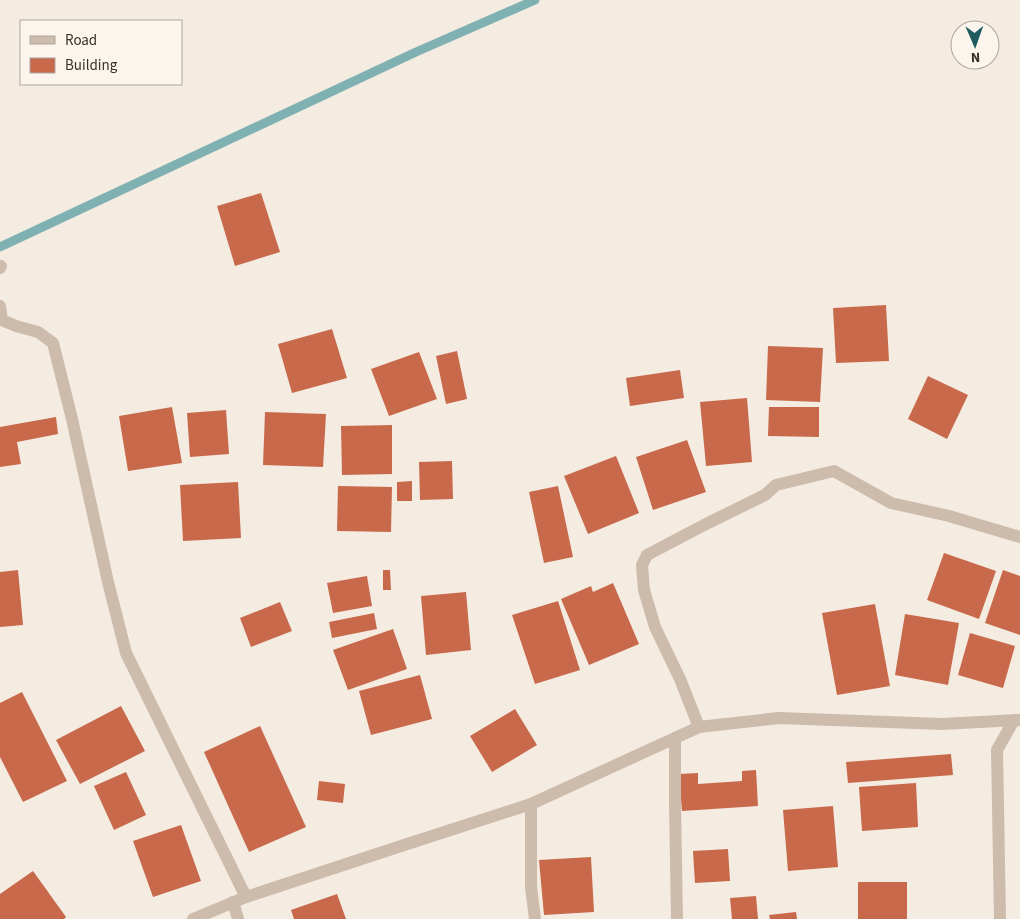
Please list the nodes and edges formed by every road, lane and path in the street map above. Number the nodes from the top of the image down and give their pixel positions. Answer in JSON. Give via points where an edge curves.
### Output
{"nodes":[{"id":1,"x":0,"y":306,"type":"edge"},
{"id":2,"x":1020,"y":537,"type":"edge"},
{"id":3,"x":1017,"y":720,"type":"edge"},
{"id":4,"x":699,"y":727,"type":"junction"},
{"id":5,"x":675,"y":738,"type":"junction"},
{"id":6,"x":531,"y":804,"type":"junction"},
{"id":7,"x":246,"y":897,"type":"junction"},
{"id":8,"x":233,"y":902,"type":"junction"},
{"id":9,"x":193,"y":919,"type":"edge"},
{"id":10,"x":238,"y":919,"type":"edge"},
{"id":11,"x":535,"y":919,"type":"edge"},
{"id":12,"x":677,"y":919,"type":"edge"},
{"id":13,"x":1000,"y":919,"type":"edge"}],
"edges":[{"from":1,"to":7,"type":"street","via":[[2,320],[38,332],[53,343],[126,653]]},
{"from":2,"to":4,"type":"street","via":[[891,503],[834,471],[776,485],[765,495],[647,555],[642,565],[644,590],[655,627]]},
{"from":3,"to":4,"type":"street","via":[[942,724],[778,718]]},
{"from":3,"to":13,"type":"street","via":[[998,750]]},
{"from":4,"to":5,"type":"street"},
{"from":5,"to":6,"type":"street"},
{"from":5,"to":12,"type":"street"},
{"from":6,"to":7,"type":"street"},
{"from":6,"to":11,"type":"street","via":[[531,887]]},
{"from":7,"to":8,"type":"street"},
{"from":8,"to":9,"type":"street"},
{"from":8,"to":10,"type":"street"}]}
